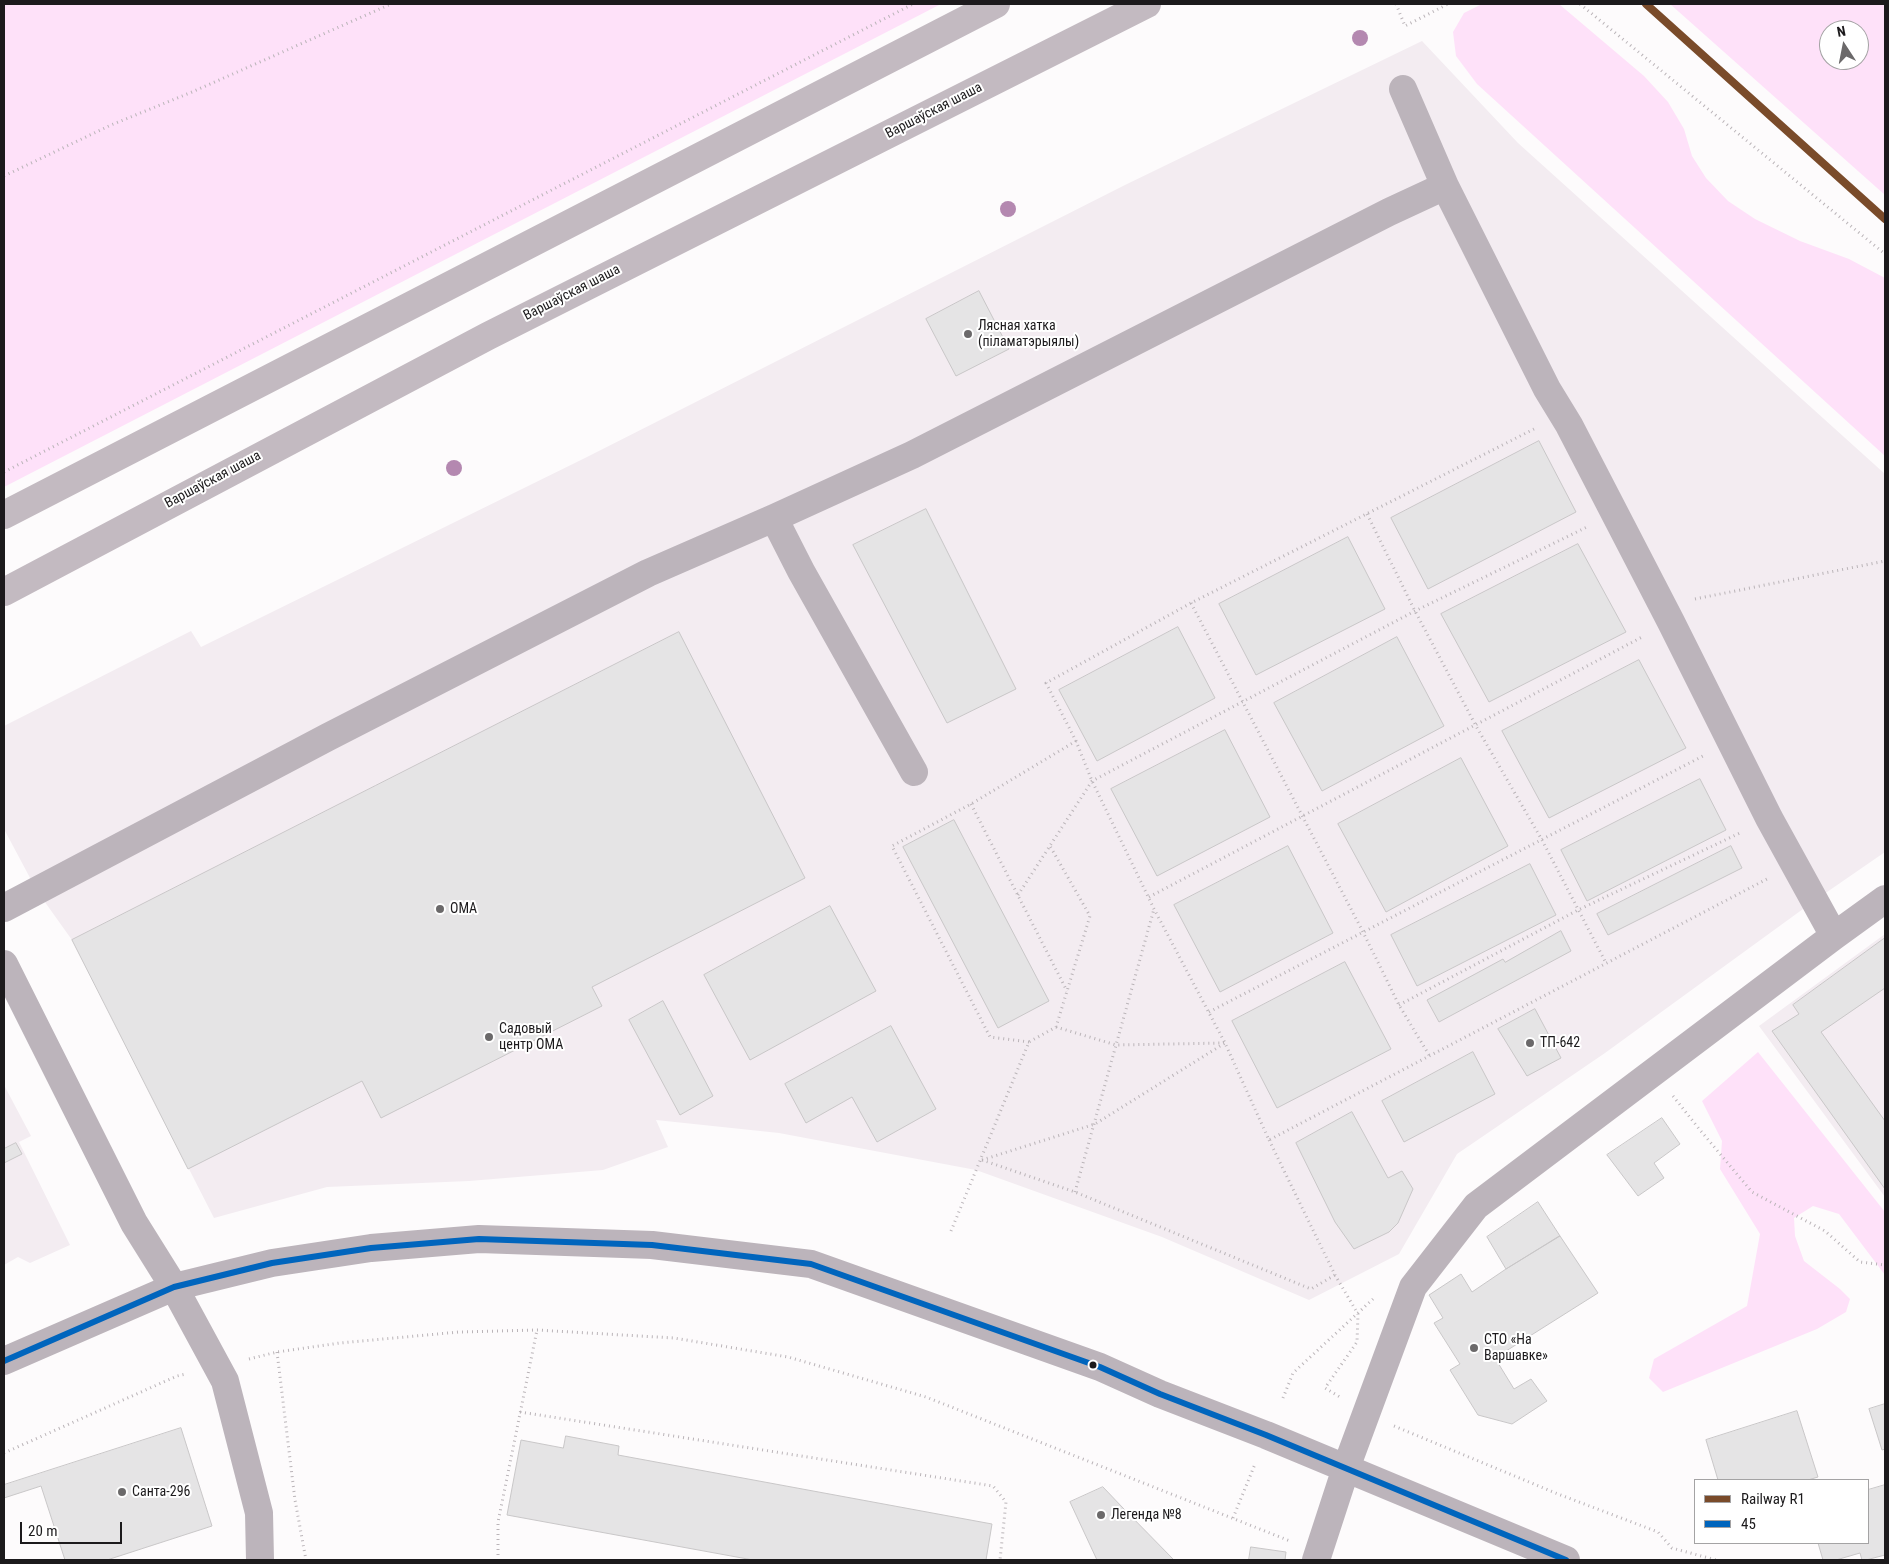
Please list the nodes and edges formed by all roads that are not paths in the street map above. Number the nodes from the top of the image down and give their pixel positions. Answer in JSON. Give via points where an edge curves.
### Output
{"nodes":[{"id":1,"x":996,"y":4,"type":"edge"},
{"id":2,"x":1146,"y":4,"type":"edge"},
{"id":3,"x":1403,"y":89,"type":"dead end"},
{"id":4,"x":1445,"y":186,"type":"junction"},
{"id":5,"x":4,"y":515,"type":"edge"},
{"id":6,"x":774,"y":518,"type":"junction"},
{"id":7,"x":4,"y":592,"type":"edge"},
{"id":8,"x":914,"y":772,"type":"dead end"},
{"id":9,"x":1885,"y":899,"type":"edge"},
{"id":10,"x":4,"y":908,"type":"edge"},
{"id":11,"x":1834,"y":936,"type":"junction"},
{"id":12,"x":4,"y":964,"type":"edge"},
{"id":13,"x":174,"y":1287,"type":"junction"},
{"id":14,"x":4,"y":1361,"type":"edge"},
{"id":15,"x":1346,"y":1468,"type":"junction"},
{"id":16,"x":1318,"y":1557,"type":"edge"},
{"id":17,"x":260,"y":1560,"type":"edge"},
{"id":18,"x":1566,"y":1560,"type":"edge"}],
"edges":[{"from":1,"to":5,"type":"highway"},
{"from":2,"to":7,"type":"highway","name":"Варшаўская шаша","via":[[488,336]]},
{"from":3,"to":4,"type":"street"},
{"from":4,"to":6,"type":"street","via":[[912,455]]},
{"from":4,"to":11,"type":"street","via":[[1769,818]]},
{"from":6,"to":8,"type":"street"},
{"from":6,"to":10,"type":"street","via":[[648,573]]},
{"from":9,"to":11,"type":"street"},
{"from":11,"to":15,"type":"street","via":[[1476,1206],[1413,1287]]},
{"from":12,"to":13,"type":"street","via":[[134,1223]]},
{"from":13,"to":14,"type":"street"},
{"from":13,"to":15,"type":"street","via":[[290,1260],[371,1248],[479,1240],[652,1245],[812,1264],[1100,1367]]},
{"from":13,"to":17,"type":"street","via":[[225,1381],[259,1513]]},
{"from":15,"to":16,"type":"street"},
{"from":15,"to":18,"type":"street"}]}
